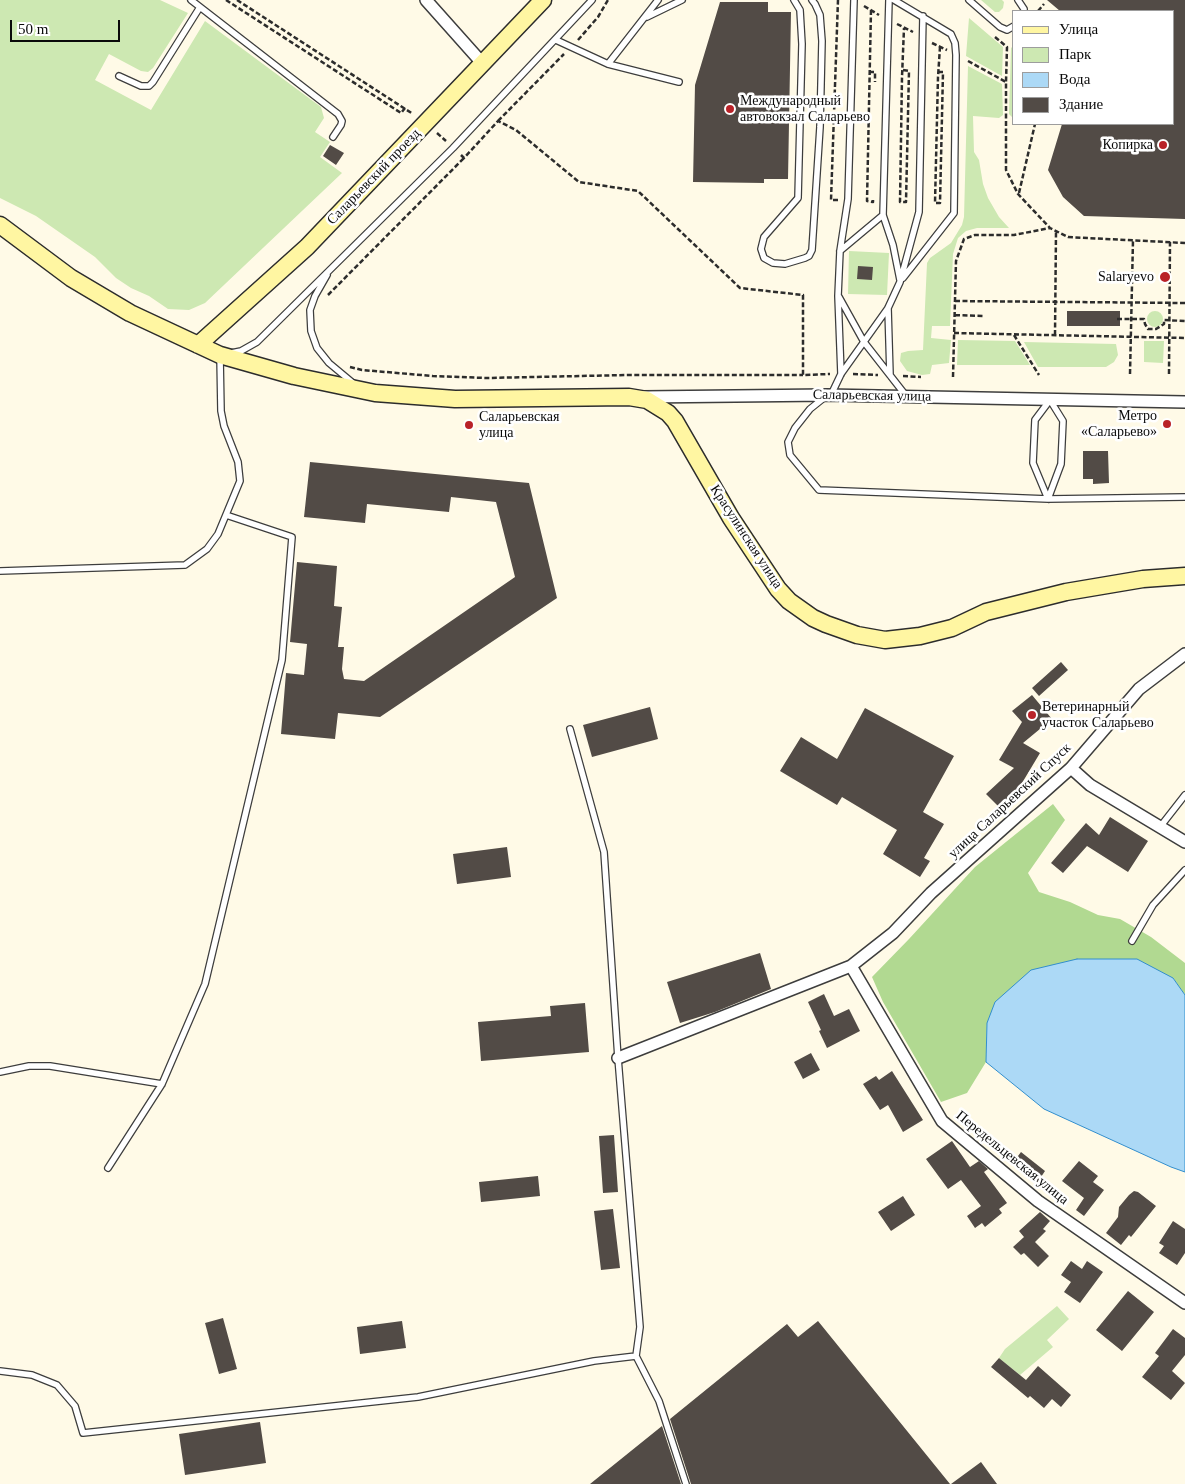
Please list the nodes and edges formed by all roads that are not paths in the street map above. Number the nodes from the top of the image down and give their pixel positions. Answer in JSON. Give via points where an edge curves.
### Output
{"nodes":[{"id":1,"x":191,"y":0,"type":"edge"},
{"id":2,"x":426,"y":0,"type":"edge"},
{"id":3,"x":543,"y":0,"type":"edge"},
{"id":4,"x":592,"y":0,"type":"edge"},
{"id":5,"x":658,"y":0,"type":"edge"},
{"id":6,"x":682,"y":0,"type":"edge"},
{"id":7,"x":794,"y":0,"type":"edge"},
{"id":8,"x":812,"y":0,"type":"edge"},
{"id":9,"x":854,"y":0,"type":"edge"},
{"id":10,"x":889,"y":0,"type":"edge"},
{"id":11,"x":894,"y":0,"type":"edge"},
{"id":12,"x":969,"y":0,"type":"edge"},
{"id":13,"x":200,"y":7,"type":"junction"},
{"id":14,"x":923,"y":16,"type":"junction"},
{"id":15,"x":645,"y":18,"type":"junction"},
{"id":16,"x":1012,"y":27,"type":"edge"},
{"id":17,"x":556,"y":40,"type":"junction"},
{"id":18,"x":483,"y":64,"type":"junction"},
{"id":19,"x":608,"y":64,"type":"junction"},
{"id":20,"x":119,"y":76,"type":"dead end"},
{"id":21,"x":679,"y":82,"type":"dead end"},
{"id":22,"x":332,"y":137,"type":"dead end"},
{"id":23,"x":883,"y":215,"type":"junction"},
{"id":24,"x":0,"y":225,"type":"edge"},
{"id":25,"x":840,"y":251,"type":"junction"},
{"id":26,"x":330,"y":269,"type":"junction"},
{"id":27,"x":900,"y":282,"type":"junction"},
{"id":28,"x":838,"y":296,"type":"junction"},
{"id":29,"x":888,"y":308,"type":"junction"},
{"id":30,"x":864,"y":342,"type":"junction"},
{"id":31,"x":198,"y":345,"type":"junction"},
{"id":32,"x":220,"y":355,"type":"junction"},
{"id":33,"x":841,"y":374,"type":"junction"},
{"id":34,"x":890,"y":375,"type":"junction"},
{"id":35,"x":375,"y":393,"type":"junction"},
{"id":36,"x":829,"y":395,"type":"junction"},
{"id":37,"x":629,"y":397,"type":"junction"},
{"id":38,"x":907,"y":397,"type":"junction"},
{"id":39,"x":1050,"y":400,"type":"junction"},
{"id":40,"x":1185,"y":402,"type":"edge"},
{"id":41,"x":1185,"y":497,"type":"edge"},
{"id":42,"x":1048,"y":499,"type":"junction"},
{"id":43,"x":226,"y":515,"type":"junction"},
{"id":44,"x":0,"y":571,"type":"edge"},
{"id":45,"x":1185,"y":576,"type":"edge"},
{"id":46,"x":1185,"y":654,"type":"edge"},
{"id":47,"x":570,"y":729,"type":"dead end"},
{"id":48,"x":1071,"y":768,"type":"junction"},
{"id":49,"x":1185,"y":795,"type":"edge"},
{"id":50,"x":1160,"y":827,"type":"junction"},
{"id":51,"x":1185,"y":842,"type":"edge"},
{"id":52,"x":1185,"y":870,"type":"edge"},
{"id":53,"x":1132,"y":941,"type":"dead end"},
{"id":54,"x":851,"y":966,"type":"junction"},
{"id":55,"x":618,"y":1058,"type":"junction"},
{"id":56,"x":0,"y":1072,"type":"edge"},
{"id":57,"x":162,"y":1084,"type":"junction"},
{"id":58,"x":108,"y":1168,"type":"dead end"},
{"id":59,"x":1185,"y":1303,"type":"edge"},
{"id":60,"x":636,"y":1356,"type":"junction"},
{"id":61,"x":0,"y":1371,"type":"edge"},
{"id":62,"x":686,"y":1484,"type":"edge"}],
"edges":[{"from":1,"to":13,"type":"lane"},
{"from":2,"to":18,"type":"street"},
{"from":3,"to":18,"type":"street","name":"Саларьевский проезд"},
{"from":4,"to":17,"type":"lane"},
{"from":5,"to":15,"type":"lane"},
{"from":6,"to":15,"type":"lane"},
{"from":7,"to":8,"type":"lane","via":[[800,10],[802,44],[798,198],[764,236],[761,249],[764,258],[785,264],[809,256],[812,250],[822,50],[820,14]]},
{"from":9,"to":25,"type":"lane","via":[[848,199]]},
{"from":10,"to":23,"type":"lane"},
{"from":11,"to":14,"type":"lane"},
{"from":12,"to":16,"type":"lane","via":[[1000,27],[1007,30]]},
{"from":13,"to":20,"type":"lane","via":[[149,86],[141,86]]},
{"from":13,"to":22,"type":"lane","via":[[338,114],[341,125]]},
{"from":14,"to":27,"type":"lane","via":[[919,212]]},
{"from":14,"to":27,"type":"lane","via":[[950,34],[956,43],[954,213]]},
{"from":15,"to":19,"type":"lane"},
{"from":17,"to":19,"type":"lane"},
{"from":17,"to":26,"type":"lane","via":[[453,148]]},
{"from":18,"to":31,"type":"street","name":"Саларьевский проезд","via":[[307,247]]},
{"from":19,"to":21,"type":"lane"},
{"from":23,"to":25,"type":"lane"},
{"from":23,"to":27,"type":"lane"},
{"from":24,"to":31,"type":"street","name":"Саларьевская улица","via":[[71,278],[130,313]]},
{"from":25,"to":28,"type":"lane"},
{"from":26,"to":32,"type":"lane","via":[[257,342],[241,351]]},
{"from":26,"to":35,"type":"lane","via":[[310,310],[311,330],[317,348],[353,383]]},
{"from":27,"to":29,"type":"lane"},
{"from":28,"to":30,"type":"lane"},
{"from":28,"to":33,"type":"lane"},
{"from":29,"to":30,"type":"lane"},
{"from":29,"to":34,"type":"lane"},
{"from":30,"to":33,"type":"lane"},
{"from":30,"to":34,"type":"lane"},
{"from":31,"to":32,"type":"street","name":"Саларьевская улица"},
{"from":32,"to":35,"type":"street","name":"Саларьевская улица","via":[[294,376]]},
{"from":32,"to":43,"type":"lane","via":[[221,411],[240,471],[240,480]]},
{"from":33,"to":36,"type":"lane"},
{"from":34,"to":38,"type":"lane"},
{"from":35,"to":37,"type":"street","name":"Саларьевская улица","via":[[455,399]]},
{"from":36,"to":37,"type":"street","name":"Саларьевская улица"},
{"from":36,"to":38,"type":"street","name":"Саларьевская улица"},
{"from":36,"to":42,"type":"lane","via":[[810,409],[788,442],[790,455],[819,490]]},
{"from":37,"to":45,"type":"street","name":"Красулинская улица","via":[[647,400],[675,421],[731,518],[789,601],[813,618],[857,635],[885,640],[920,636],[952,628],[986,612],[1066,592],[1143,579]]},
{"from":38,"to":39,"type":"street","name":"Саларьевская улица"},
{"from":39,"to":40,"type":"street","name":"Саларьевская улица"},
{"from":39,"to":42,"type":"lane","via":[[1063,421],[1061,464]]},
{"from":39,"to":42,"type":"lane","via":[[1035,420],[1033,464]]},
{"from":41,"to":42,"type":"lane"},
{"from":43,"to":44,"type":"lane","via":[[214,542],[185,565]]},
{"from":43,"to":57,"type":"lane","via":[[292,537],[282,660],[205,984]]},
{"from":46,"to":48,"type":"street","name":"улица Саларьевский Спуск","via":[[1139,689]]},
{"from":47,"to":55,"type":"lane","via":[[604,852]]},
{"from":48,"to":50,"type":"street","via":[[1090,785]]},
{"from":48,"to":54,"type":"street","name":"улица Саларьевский Спуск","via":[[931,893],[893,933]]},
{"from":49,"to":50,"type":"lane"},
{"from":50,"to":51,"type":"street"},
{"from":52,"to":53,"type":"lane","via":[[1153,905]]},
{"from":54,"to":55,"type":"street","name":"улица Саларьевский Спуск"},
{"from":54,"to":59,"type":"street","name":"Передельцевская улица","via":[[942,1121],[1038,1201]]},
{"from":55,"to":60,"type":"lane","via":[[640,1327]]},
{"from":56,"to":57,"type":"lane","via":[[29,1066],[50,1066]]},
{"from":57,"to":58,"type":"lane"},
{"from":60,"to":61,"type":"lane","via":[[594,1361],[418,1397],[83,1433],[75,1406],[57,1384],[32,1375]]},
{"from":60,"to":62,"type":"lane","via":[[659,1401]]}]}
